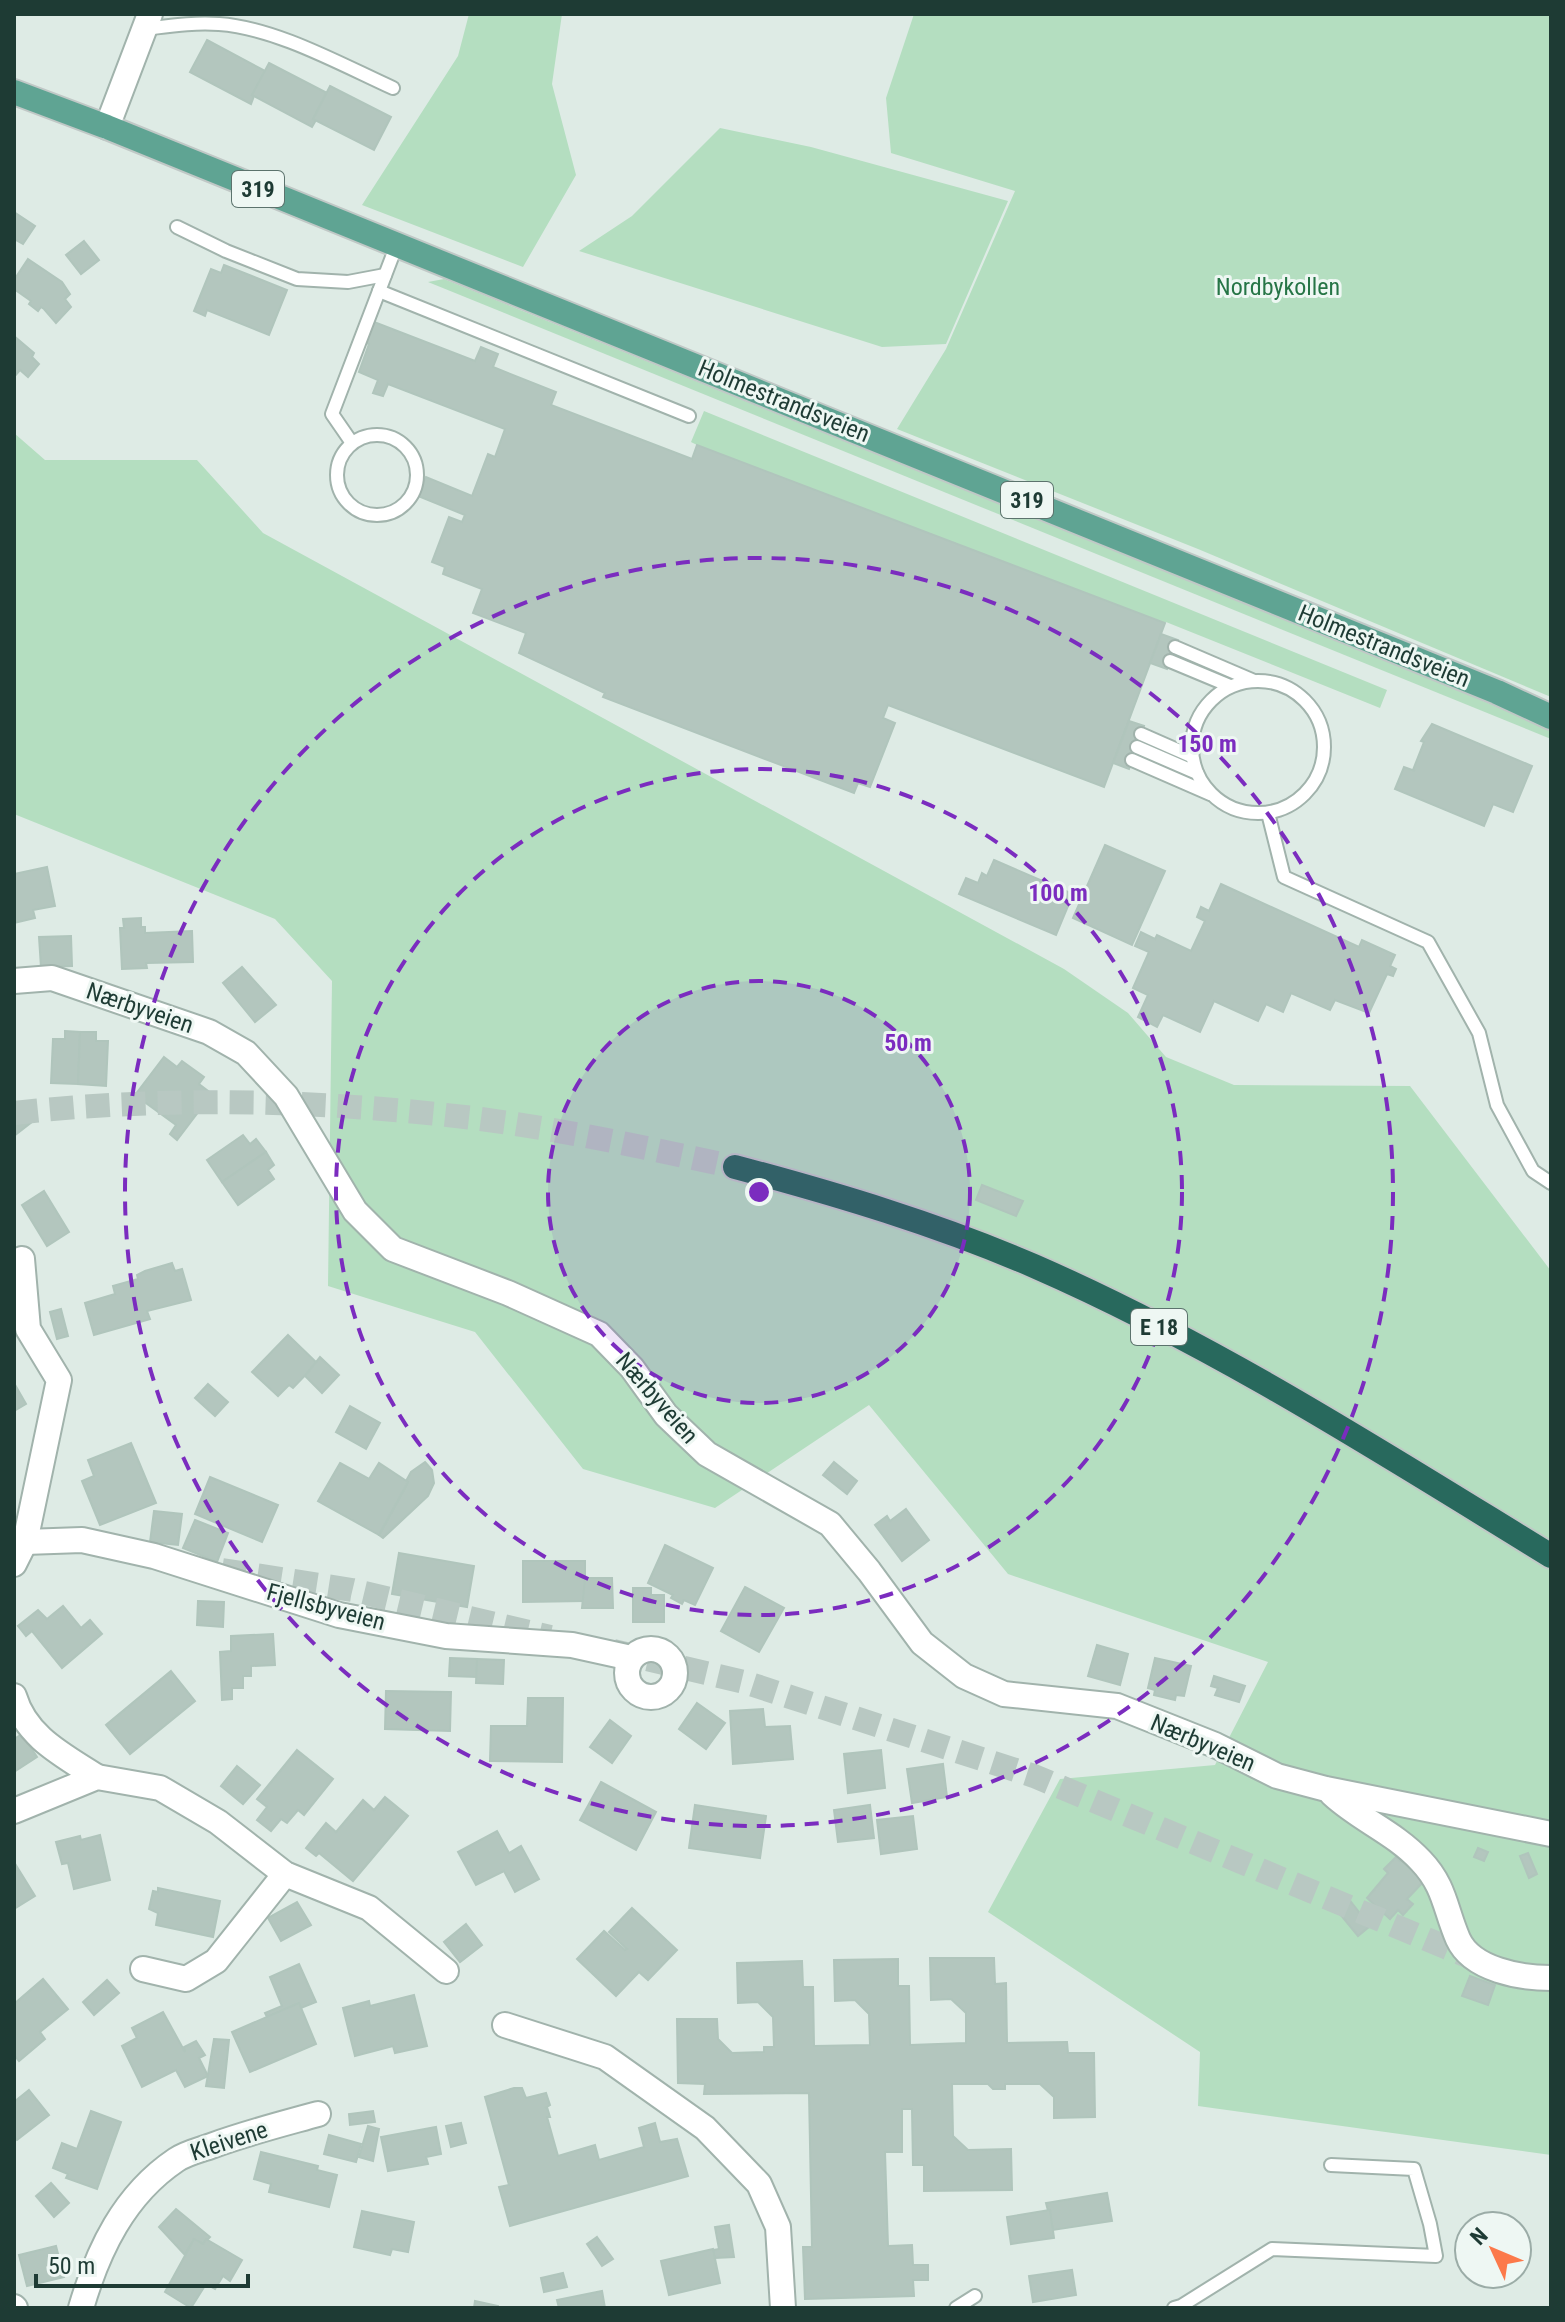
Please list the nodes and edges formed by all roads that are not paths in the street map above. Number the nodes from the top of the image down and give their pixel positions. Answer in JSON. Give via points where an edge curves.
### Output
{"nodes":[{"id":1,"x":147,"y":21,"type":"edge"},
{"id":2,"x":393,"y":88,"type":"dead end"},
{"id":3,"x":14,"y":92,"type":"edge"},
{"id":4,"x":107,"y":127,"type":"junction"},
{"id":5,"x":177,"y":227,"type":"dead end"},
{"id":6,"x":397,"y":244,"type":"junction"},
{"id":7,"x":385,"y":275,"type":"junction"},
{"id":8,"x":379,"y":291,"type":"junction"},
{"id":9,"x":689,"y":416,"type":"dead end"},
{"id":10,"x":352,"y":443,"type":"junction"},
{"id":11,"x":1175,"y":647,"type":"dead end"},
{"id":12,"x":1170,"y":661,"type":"dead end"},
{"id":13,"x":1252,"y":680,"type":"junction"},
{"id":14,"x":1230,"y":686,"type":"junction"},
{"id":15,"x":1551,"y":717,"type":"edge"},
{"id":16,"x":1191,"y":756,"type":"junction"},
{"id":17,"x":1132,"y":760,"type":"dead end"},
{"id":18,"x":1197,"y":773,"type":"junction"},
{"id":19,"x":1211,"y":794,"type":"junction"},
{"id":20,"x":1268,"y":813,"type":"junction"},
{"id":21,"x":14,"y":981,"type":"edge"},
{"id":22,"x":735,"y":1167,"type":"tunnel mouth"},
{"id":23,"x":1551,"y":1183,"type":"edge"},
{"id":24,"x":22,"y":1259,"type":"dead end"},
{"id":25,"x":18,"y":1551,"type":"edge"},
{"id":26,"x":1551,"y":1556,"type":"edge"},
{"id":27,"x":631,"y":1658,"type":"tunnel mouth"},
{"id":28,"x":14,"y":1696,"type":"edge"},
{"id":29,"x":97,"y":1777,"type":"junction"},
{"id":30,"x":1326,"y":1789,"type":"junction"},
{"id":31,"x":14,"y":1811,"type":"edge"},
{"id":32,"x":1551,"y":1834,"type":"edge"},
{"id":33,"x":285,"y":1874,"type":"junction"},
{"id":34,"x":143,"y":1969,"type":"dead end"},
{"id":35,"x":446,"y":1971,"type":"dead end"},
{"id":36,"x":1551,"y":1978,"type":"edge"},
{"id":37,"x":505,"y":2025,"type":"dead end"},
{"id":38,"x":318,"y":2114,"type":"dead end"},
{"id":39,"x":1331,"y":2165,"type":"dead end"},
{"id":40,"x":975,"y":2296,"type":"dead end"},
{"id":41,"x":81,"y":2308,"type":"edge"},
{"id":42,"x":783,"y":2308,"type":"edge"},
{"id":43,"x":956,"y":2308,"type":"edge"},
{"id":44,"x":1174,"y":2308,"type":"edge"}],
"edges":[{"from":1,"to":2,"type":"lane","via":[[243,28],[290,42]]},
{"from":1,"to":4,"type":"street"},
{"from":3,"to":4,"type":"main road","name":"Holmestrandsveien","number":"319"},
{"from":4,"to":6,"type":"main road","name":"Holmestrandsveien","number":"319"},
{"from":5,"to":7,"type":"lane","via":[[297,279],[348,282]]},
{"from":6,"to":7,"type":"lane"},
{"from":6,"to":15,"type":"main road","name":"Holmestrandsveien","number":"319"},
{"from":7,"to":8,"type":"lane"},
{"from":8,"to":9,"type":"lane"},
{"from":8,"to":10,"type":"lane","via":[[332,414]]},
{"from":10,"to":10,"type":"lane","via":[[389,436],[410,451],[418,476],[409,500],[399,509],[387,514],[360,512],[341,493],[338,466]]},
{"from":11,"to":13,"type":"lane"},
{"from":12,"to":14,"type":"lane"},
{"from":13,"to":14,"type":"lane"},
{"from":13,"to":20,"type":"lane","via":[[1297,692],[1323,730],[1325,753],[1319,775],[1297,800]]},
{"from":14,"to":16,"type":"lane","via":[[1199,716]]},
{"from":16,"to":18,"type":"lane"},
{"from":16,"to":18,"type":"lane","via":[[1139,740]]},
{"from":17,"to":19,"type":"lane"},
{"from":18,"to":19,"type":"lane"},
{"from":19,"to":20,"type":"lane","via":[[1247,813]]},
{"from":20,"to":23,"type":"lane","via":[[1284,877],[1428,942],[1479,1033],[1497,1105],[1533,1171]]},
{"from":21,"to":30,"type":"street","name":"Nærbyveien","via":[[52,978],[209,1032],[246,1053],[286,1096],[355,1211],[393,1249],[599,1334],[666,1415],[707,1454],[830,1524],[922,1643],[964,1676],[1004,1694],[1117,1706],[1277,1776]]},
{"from":22,"to":26,"type":"highway","number":"E 18","via":[[958,1236],[1085,1290],[1272,1388]]},
{"from":24,"to":25,"type":"street","name":"Fjellsbyveien","via":[[28,1329],[59,1380]]},
{"from":25,"to":27,"type":"street","name":"Fjellsbyveien","via":[[82,1540],[154,1556],[339,1615],[446,1636],[572,1645]]},
{"from":28,"to":29,"type":"street","via":[[26,1723],[45,1743]]},
{"from":29,"to":31,"type":"street"},
{"from":29,"to":33,"type":"street","via":[[160,1788],[218,1822]]},
{"from":30,"to":32,"type":"street","name":"Nærbyveien"},
{"from":30,"to":36,"type":"street","name":"Nærbyveien","via":[[1388,1831],[1430,1871],[1441,1886],[1465,1951],[1513,1974]]},
{"from":33,"to":34,"type":"street","via":[[216,1961],[186,1979]]},
{"from":33,"to":35,"type":"street","via":[[369,1908]]},
{"from":37,"to":42,"type":"street","via":[[605,2057],[705,2128],[759,2184],[772,2212],[778,2227]]},
{"from":38,"to":41,"type":"street","name":"Kleivene","via":[[178,2158],[114,2224]]},
{"from":39,"to":44,"type":"lane","via":[[1414,2169],[1436,2256],[1272,2249]]},
{"from":40,"to":43,"type":"lane"}]}
